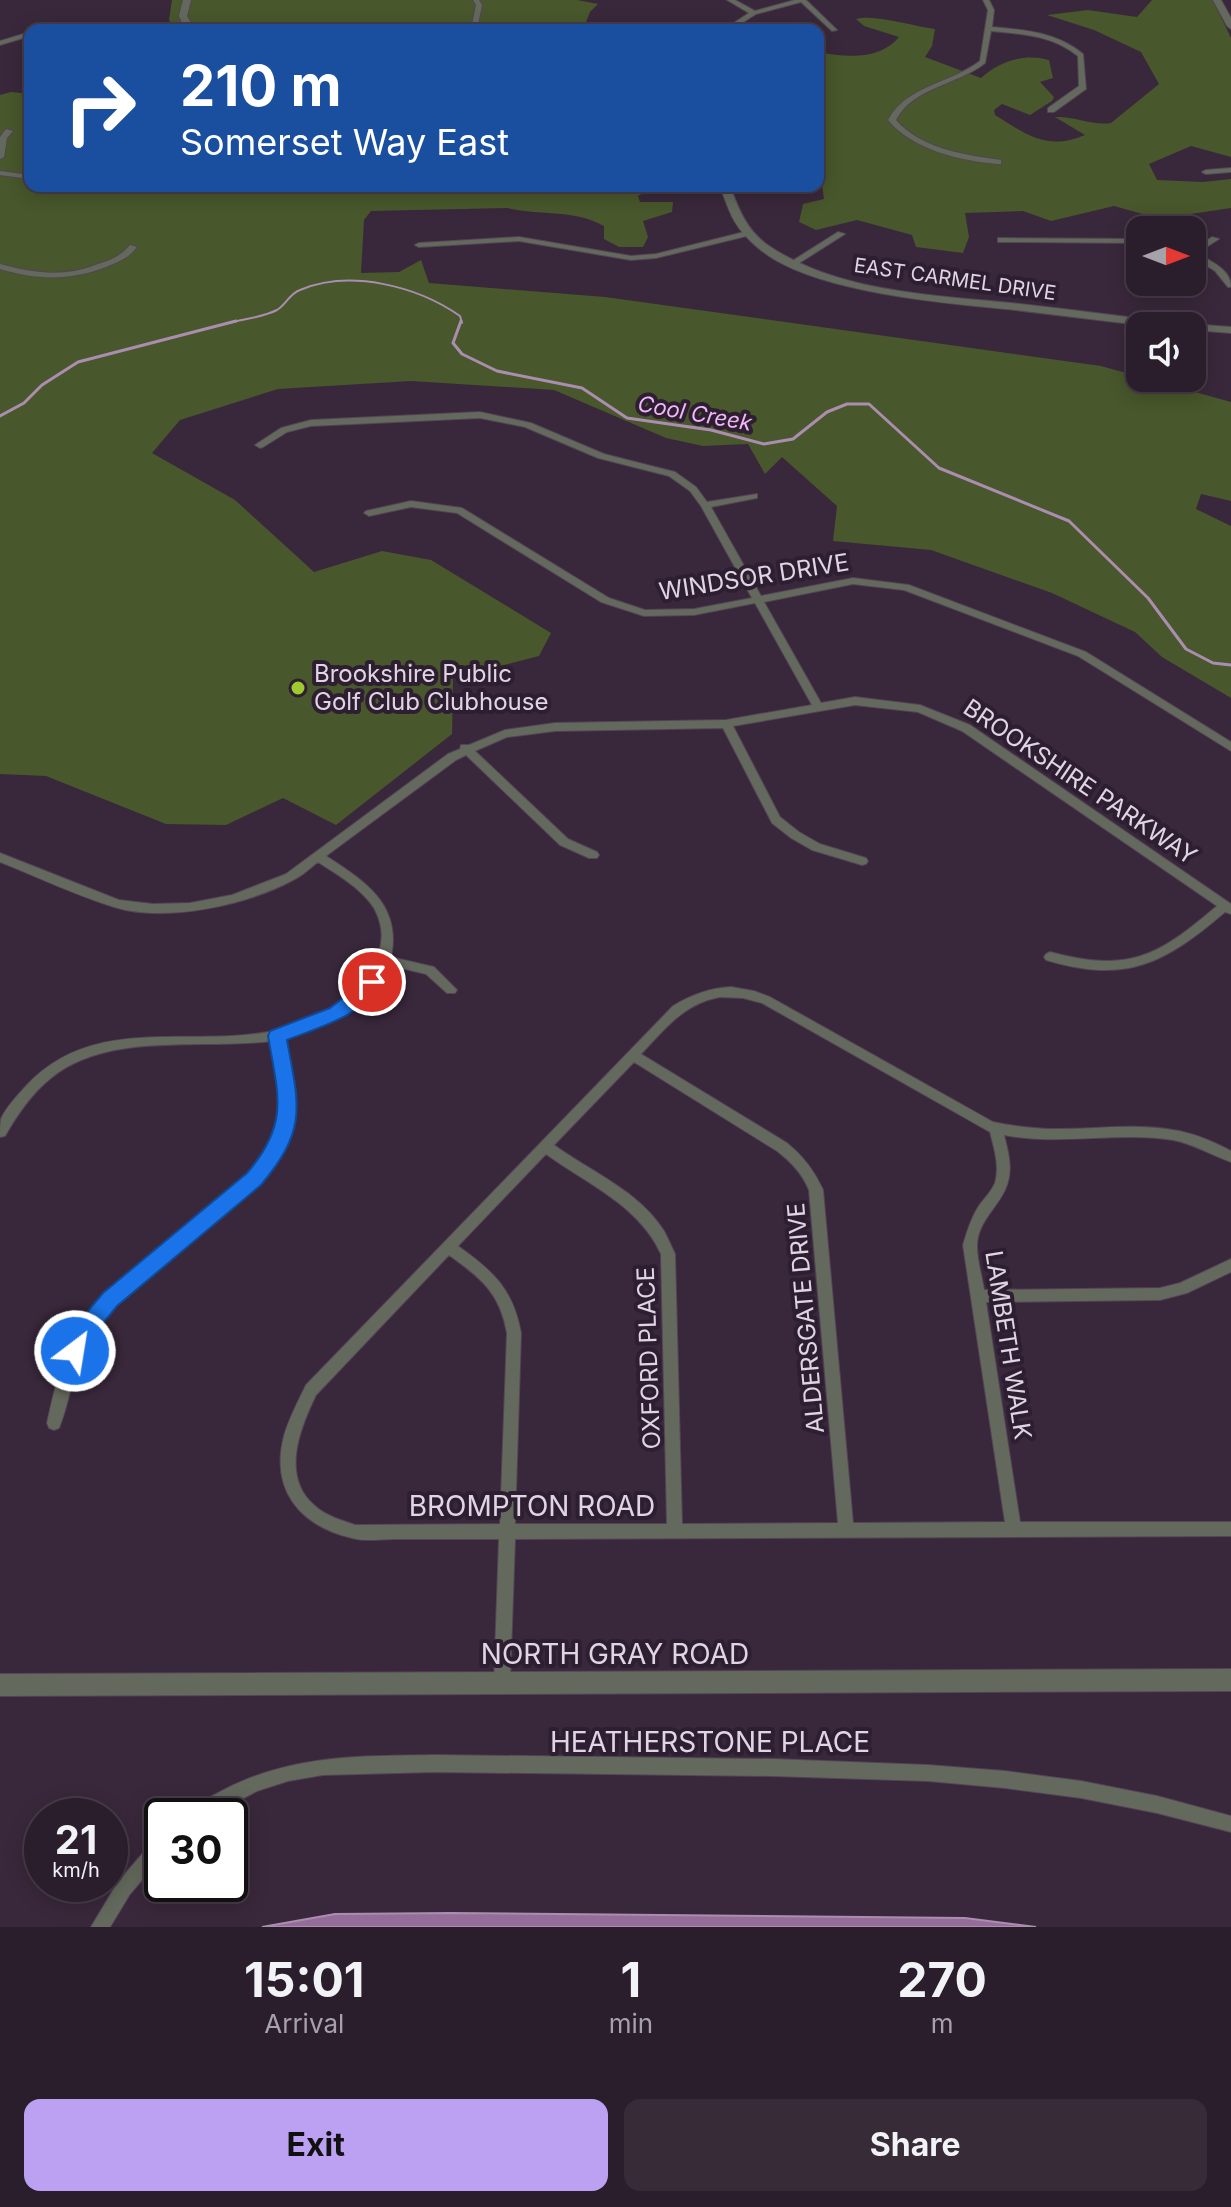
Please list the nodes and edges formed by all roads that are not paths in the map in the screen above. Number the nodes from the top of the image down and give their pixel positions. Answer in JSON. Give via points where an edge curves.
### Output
{"nodes":[{"id":1,"x":187,"y":0,"type":"edge"},
{"id":2,"x":476,"y":0,"type":"edge"},
{"id":3,"x":730,"y":0,"type":"edge"},
{"id":4,"x":802,"y":0,"type":"edge"},
{"id":5,"x":986,"y":0,"type":"edge"},
{"id":6,"x":1217,"y":0,"type":"edge"},
{"id":7,"x":754,"y":13,"type":"junction"},
{"id":8,"x":187,"y":24,"type":"edge"},
{"id":9,"x":475,"y":24,"type":"edge"},
{"id":10,"x":736,"y":24,"type":"edge"},
{"id":11,"x":1231,"y":26,"type":"edge"},
{"id":12,"x":988,"y":29,"type":"junction"},
{"id":13,"x":834,"y":30,"type":"dead end"},
{"id":14,"x":24,"y":36,"type":"edge"},
{"id":15,"x":0,"y":43,"type":"edge"},
{"id":16,"x":1051,"y":110,"type":"dead end"},
{"id":17,"x":9,"y":131,"type":"dead end"},
{"id":18,"x":0,"y":157,"type":"edge"},
{"id":19,"x":998,"y":162,"type":"dead end"},
{"id":20,"x":1231,"y":170,"type":"edge"},
{"id":21,"x":1206,"y":172,"type":"dead end"},
{"id":22,"x":0,"y":173,"type":"edge"},
{"id":23,"x":24,"y":176,"type":"edge"},
{"id":24,"x":726,"y":192,"type":"edge"},
{"id":25,"x":748,"y":233,"type":"junction"},
{"id":26,"x":841,"y":234,"type":"dead end"},
{"id":27,"x":1215,"y":239,"type":"dead end"},
{"id":28,"x":1001,"y":240,"type":"dead end"},
{"id":29,"x":1126,"y":241,"type":"edge"},
{"id":30,"x":419,"y":245,"type":"dead end"},
{"id":31,"x":1206,"y":245,"type":"edge"},
{"id":32,"x":133,"y":247,"type":"dead end"},
{"id":33,"x":1206,"y":262,"type":"edge"},
{"id":34,"x":793,"y":263,"type":"junction"},
{"id":35,"x":0,"y":266,"type":"edge"},
{"id":36,"x":1231,"y":285,"type":"edge"},
{"id":37,"x":1126,"y":320,"type":"edge"},
{"id":38,"x":1206,"y":328,"type":"edge"},
{"id":39,"x":1231,"y":330,"type":"edge"},
{"id":40,"x":260,"y":445,"type":"dead end"},
{"id":41,"x":754,"y":496,"type":"dead end"},
{"id":42,"x":705,"y":505,"type":"junction"},
{"id":43,"x":369,"y":513,"type":"dead end"},
{"id":44,"x":757,"y":599,"type":"junction"},
{"id":45,"x":817,"y":705,"type":"junction"},
{"id":46,"x":726,"y":724,"type":"junction"},
{"id":47,"x":1231,"y":747,"type":"edge"},
{"id":48,"x":465,"y":748,"type":"junction"},
{"id":49,"x":593,"y":855,"type":"dead end"},
{"id":50,"x":0,"y":857,"type":"edge"},
{"id":51,"x":320,"y":858,"type":"junction"},
{"id":52,"x":862,"y":861,"type":"dead end"},
{"id":53,"x":1228,"y":908,"type":"edge"},
{"id":54,"x":1050,"y":957,"type":"dead end"},
{"id":55,"x":384,"y":960,"type":"junction"},
{"id":56,"x":451,"y":990,"type":"dead end"},
{"id":57,"x":277,"y":1036,"type":"junction"},
{"id":58,"x":632,"y":1055,"type":"junction"},
{"id":59,"x":996,"y":1129,"type":"junction"},
{"id":60,"x":0,"y":1132,"type":"edge"},
{"id":61,"x":545,"y":1146,"type":"junction"},
{"id":62,"x":1231,"y":1157,"type":"edge"},
{"id":63,"x":449,"y":1247,"type":"junction"},
{"id":64,"x":1231,"y":1265,"type":"edge"},
{"id":65,"x":978,"y":1296,"type":"junction"},
{"id":66,"x":54,"y":1423,"type":"dead end"},
{"id":67,"x":1014,"y":1530,"type":"junction"},
{"id":68,"x":507,"y":1531,"type":"junction"},
{"id":69,"x":846,"y":1531,"type":"junction"},
{"id":70,"x":675,"y":1532,"type":"junction"},
{"id":71,"x":1230,"y":1534,"type":"edge"},
{"id":72,"x":1231,"y":1680,"type":"edge"},
{"id":73,"x":502,"y":1682,"type":"junction"},
{"id":74,"x":0,"y":1685,"type":"edge"},
{"id":75,"x":226,"y":1798,"type":"edge"},
{"id":76,"x":1231,"y":1824,"type":"edge"},
{"id":77,"x":144,"y":1865,"type":"edge"},
{"id":78,"x":100,"y":1927,"type":"edge"}],
"edges":[{"from":1,"to":8,"type":"street"},
{"from":2,"to":9,"type":"street"},
{"from":3,"to":7,"type":"street"},
{"from":4,"to":7,"type":"street"},
{"from":4,"to":13,"type":"street"},
{"from":5,"to":12,"type":"street","via":[[991,10]]},
{"from":6,"to":11,"type":"street"},
{"from":7,"to":10,"type":"street"},
{"from":12,"to":16,"type":"street","via":[[1060,40],[1081,55],[1083,87]]},
{"from":12,"to":19,"type":"street","via":[[978,67],[920,93],[892,120],[899,129],[956,157]]},
{"from":14,"to":15,"type":"street"},
{"from":17,"to":18,"type":"street"},
{"from":20,"to":21,"type":"street"},
{"from":22,"to":23,"type":"street"},
{"from":24,"to":25,"type":"street","name":"EAST CARMEL DRIVE","via":[[729,206]]},
{"from":25,"to":30,"type":"street","via":[[631,258],[519,239]]},
{"from":25,"to":34,"type":"street","name":"EAST CARMEL DRIVE"},
{"from":26,"to":34,"type":"street"},
{"from":27,"to":31,"type":"street"},
{"from":28,"to":29,"type":"street"},
{"from":32,"to":35,"type":"street","via":[[123,257],[72,277],[44,278]]},
{"from":33,"to":36,"type":"street"},
{"from":34,"to":37,"type":"street","name":"EAST CARMEL DRIVE","via":[[843,282],[897,293]]},
{"from":38,"to":39,"type":"street"},
{"from":40,"to":42,"type":"street","via":[[284,430],[311,423],[480,415],[528,425],[595,455],[664,471],[686,483]]},
{"from":41,"to":42,"type":"street"},
{"from":42,"to":44,"type":"street"},
{"from":43,"to":44,"type":"street","name":"WINDSOR DRIVE","via":[[416,503],[459,510],[605,600],[636,611],[686,613]]},
{"from":44,"to":45,"type":"street"},
{"from":44,"to":47,"type":"street","name":"WINDSOR DRIVE","via":[[853,581],[906,587],[1082,654]]},
{"from":45,"to":46,"type":"street","name":"BROOKSHIRE PARKWAY"},
{"from":45,"to":53,"type":"street","name":"BROOKSHIRE PARKWAY","via":[[884,702],[956,722]]},
{"from":46,"to":48,"type":"street","name":"BROOKSHIRE PARKWAY","via":[[544,727]]},
{"from":46,"to":52,"type":"street","via":[[776,820],[822,850]]},
{"from":48,"to":49,"type":"street","via":[[564,842]]},
{"from":48,"to":51,"type":"street","name":"BROOKSHIRE PARKWAY"},
{"from":50,"to":51,"type":"street","name":"BROOKSHIRE PARKWAY","via":[[98,898],[153,908],[250,895]]},
{"from":51,"to":55,"type":"street","via":[[368,890],[383,910],[388,930]]},
{"from":53,"to":54,"type":"street","via":[[1174,947],[1141,963],[1092,967]]},
{"from":55,"to":56,"type":"street","via":[[430,970]]},
{"from":55,"to":57,"type":"street","via":[[365,991],[347,1006]]},
{"from":57,"to":60,"type":"street","via":[[225,1043],[130,1044],[88,1052],[35,1084]]},
{"from":57,"to":66,"type":"street","via":[[290,1098],[279,1146],[254,1179],[102,1308],[75,1351]]},
{"from":58,"to":59,"type":"street","name":"BROMPTON ROAD","via":[[690,1000],[718,992],[749,993]]},
{"from":58,"to":61,"type":"street","name":"BROMPTON ROAD"},
{"from":58,"to":69,"type":"street","name":"ALDERSGATE DRIVE","via":[[782,1147],[810,1175],[816,1190]]},
{"from":59,"to":62,"type":"street","name":"BROMPTON ROAD","via":[[1171,1133]]},
{"from":59,"to":65,"type":"street","name":"LAMBETH WALK","via":[[1006,1175],[972,1233]]},
{"from":61,"to":63,"type":"street","name":"BROMPTON ROAD"},
{"from":61,"to":70,"type":"street","name":"OXFORD PLACE","via":[[645,1215],[662,1234],[668,1254]]},
{"from":63,"to":68,"type":"street","via":[[489,1278],[511,1307]]},
{"from":63,"to":68,"type":"street","name":"BROMPTON ROAD","via":[[311,1390],[289,1436],[287,1470],[303,1506],[342,1529]]},
{"from":64,"to":65,"type":"street","via":[[1168,1293]]},
{"from":65,"to":67,"type":"street","name":"LAMBETH WALK"},
{"from":67,"to":69,"type":"street","name":"BROMPTON ROAD"},
{"from":67,"to":71,"type":"street","name":"BROMPTON ROAD"},
{"from":68,"to":70,"type":"street","name":"BROMPTON ROAD"},
{"from":68,"to":73,"type":"street"},
{"from":69,"to":70,"type":"street","name":"BROMPTON ROAD"},
{"from":72,"to":73,"type":"street","name":"NORTH GRAY ROAD"},
{"from":73,"to":74,"type":"street","name":"NORTH GRAY ROAD"},
{"from":75,"to":76,"type":"street","name":"HEATHERSTONE PLACE","via":[[251,1784],[323,1767],[886,1769],[1096,1793]]},
{"from":77,"to":78,"type":"street"}]}
